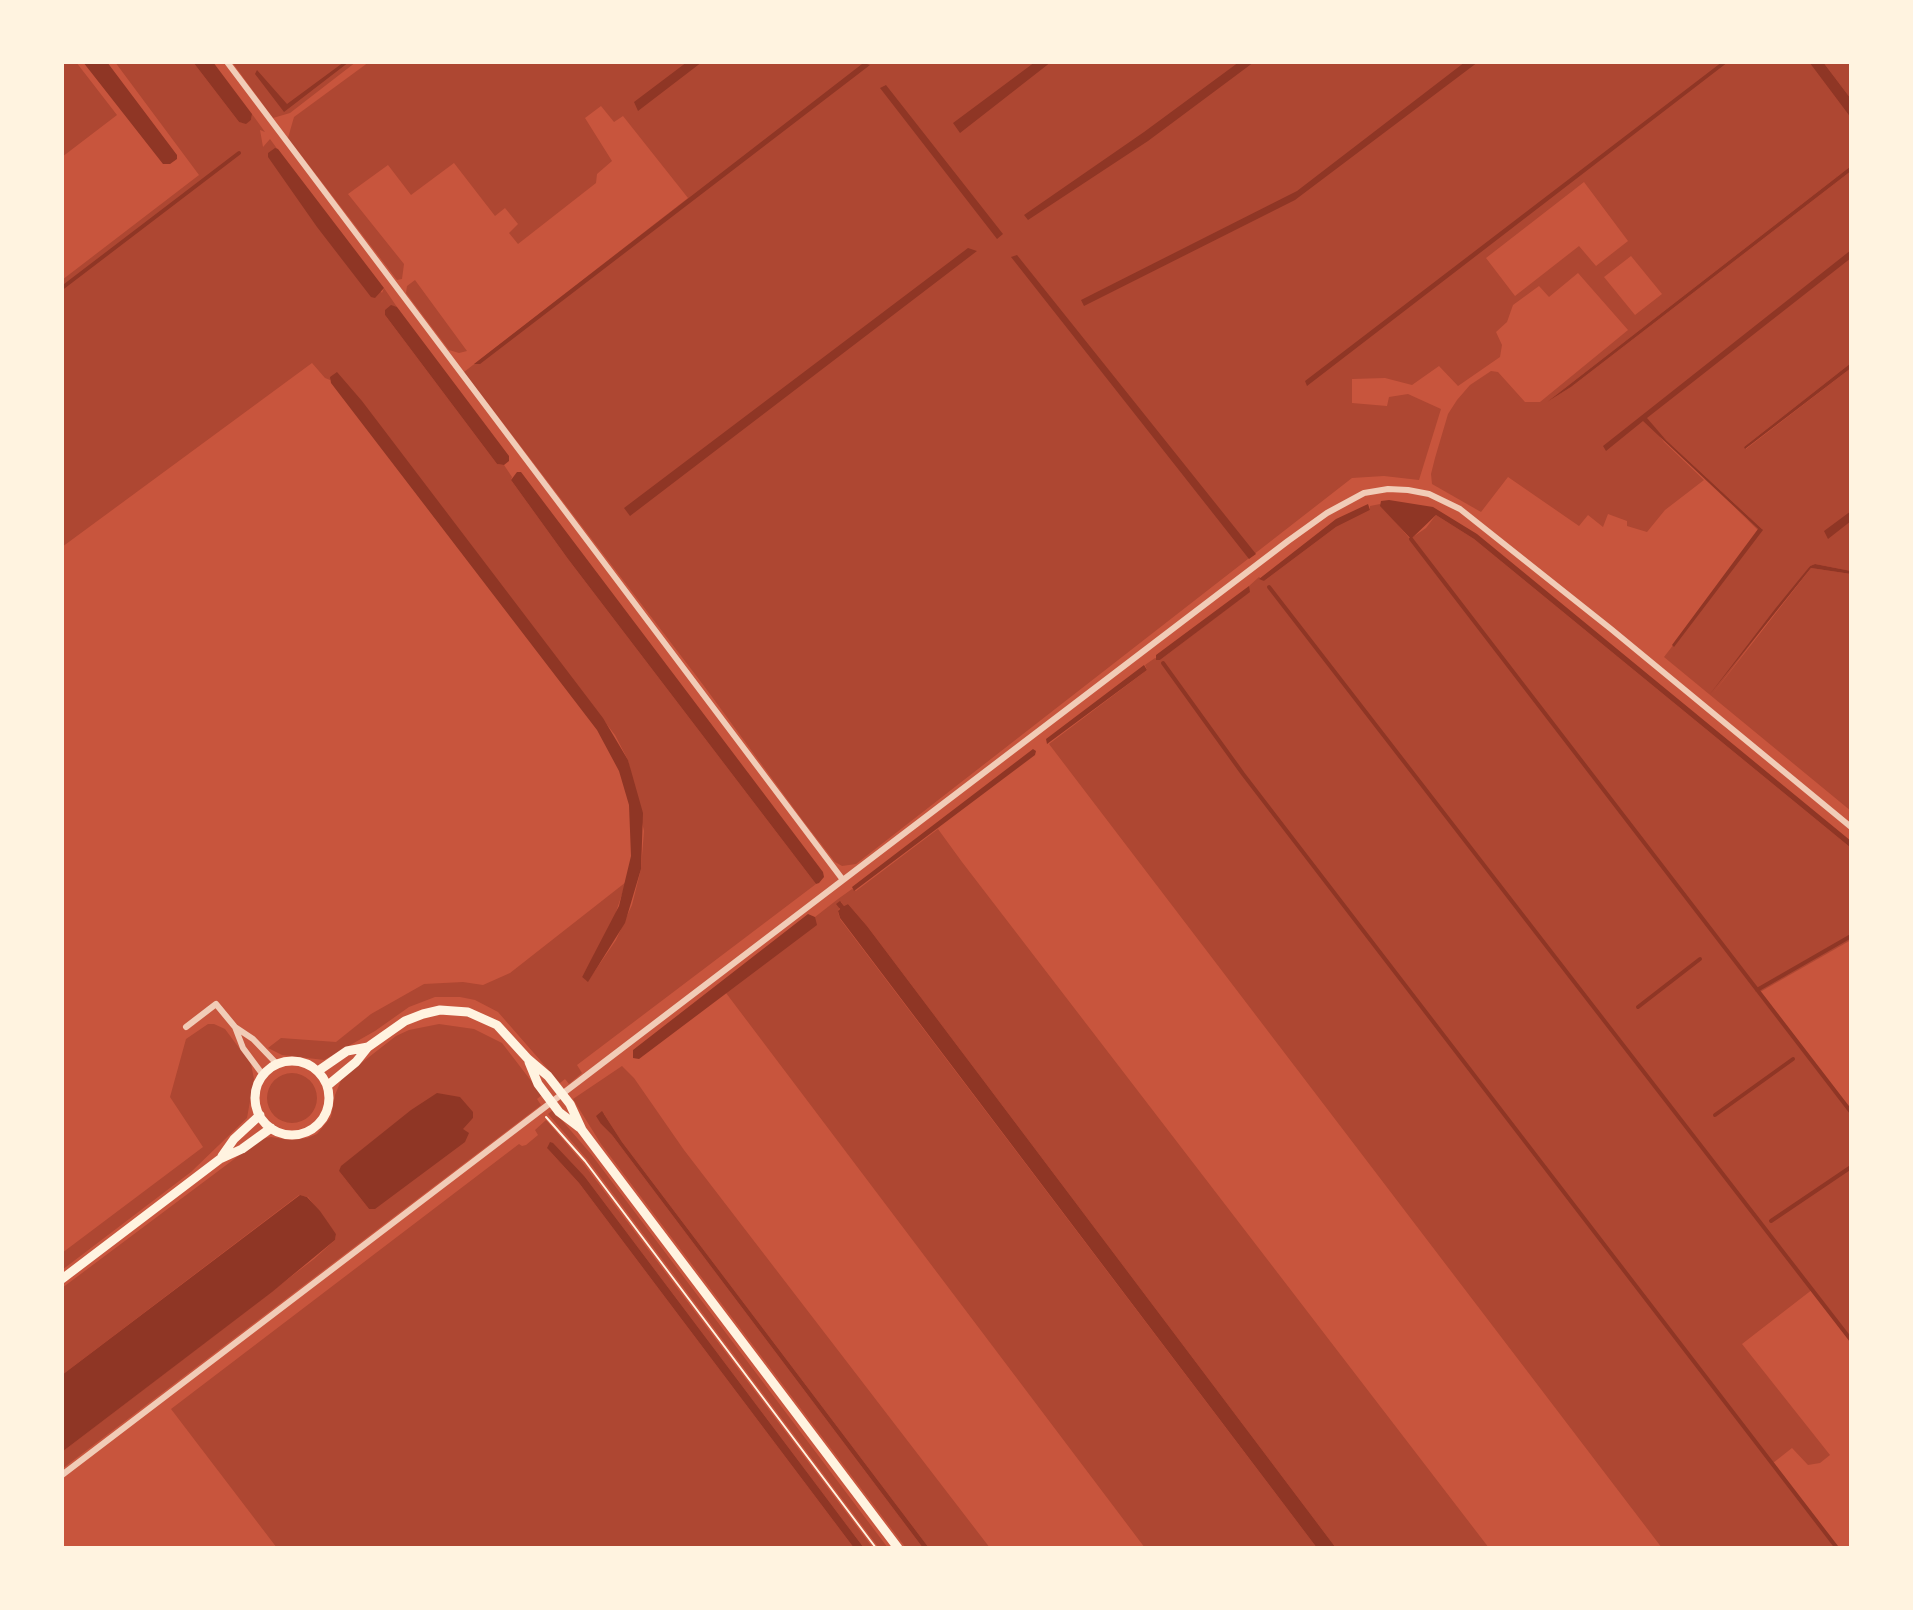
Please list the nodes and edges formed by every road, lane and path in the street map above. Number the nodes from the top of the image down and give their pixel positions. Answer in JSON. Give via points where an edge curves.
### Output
{"nodes":[{"id":1,"x":227,"y":62,"type":"edge"},
{"id":2,"x":1851,"y":827,"type":"edge"},
{"id":3,"x":843,"y":880,"type":"junction"},
{"id":4,"x":186,"y":1027,"type":"dead end"},
{"id":5,"x":235,"y":1027,"type":"junction"},
{"id":6,"x":368,"y":1047,"type":"junction"},
{"id":7,"x":528,"y":1059,"type":"junction"},
{"id":8,"x":277,"y":1064,"type":"junction"},
{"id":9,"x":318,"y":1071,"type":"junction"},
{"id":10,"x":263,"y":1075,"type":"junction"},
{"id":11,"x":327,"y":1086,"type":"junction"},
{"id":12,"x":562,"y":1093,"type":"junction"},
{"id":13,"x":552,"y":1102,"type":"junction"},
{"id":14,"x":540,"y":1110,"type":"junction"},
{"id":15,"x":260,"y":1115,"type":"junction"},
{"id":16,"x":271,"y":1128,"type":"junction"},
{"id":17,"x":582,"y":1130,"type":"junction"},
{"id":18,"x":220,"y":1159,"type":"junction"},
{"id":19,"x":62,"y":1279,"type":"edge"},
{"id":20,"x":62,"y":1475,"type":"edge"},
{"id":21,"x":876,"y":1548,"type":"edge"},
{"id":22,"x":898,"y":1548,"type":"edge"}],
"edges":[{"from":1,"to":3,"type":"street"},
{"from":2,"to":3,"type":"street","via":[[1484,525],[1446,500],[1388,489],[1364,493],[1314,521]]},
{"from":3,"to":12,"type":"street"},
{"from":4,"to":5,"type":"street","via":[[216,1004]]},
{"from":5,"to":8,"type":"street"},
{"from":5,"to":10,"type":"street"},
{"from":6,"to":7,"type":"main road","via":[[405,1021],[456,1010],[497,1025]]},
{"from":6,"to":9,"type":"main road","via":[[347,1051]]},
{"from":6,"to":11,"type":"main road"},
{"from":7,"to":12,"type":"main road"},
{"from":7,"to":13,"type":"main road"},
{"from":8,"to":9,"type":"main road","via":[[303,1062]]},
{"from":8,"to":10,"type":"main road"},
{"from":9,"to":11,"type":"main road"},
{"from":10,"to":15,"type":"main road","via":[[256,1099]]},
{"from":11,"to":16,"type":"main road","via":[[327,1111],[311,1129],[295,1134]]},
{"from":12,"to":13,"type":"street"},
{"from":12,"to":17,"type":"main road"},
{"from":13,"to":14,"type":"street"},
{"from":13,"to":17,"type":"main road"},
{"from":14,"to":20,"type":"street"},
{"from":14,"to":21,"type":"path","via":[[585,1161]]},
{"from":15,"to":16,"type":"main road"},
{"from":15,"to":18,"type":"main road"},
{"from":16,"to":18,"type":"main road"},
{"from":17,"to":22,"type":"main road"},
{"from":18,"to":19,"type":"main road"}]}
